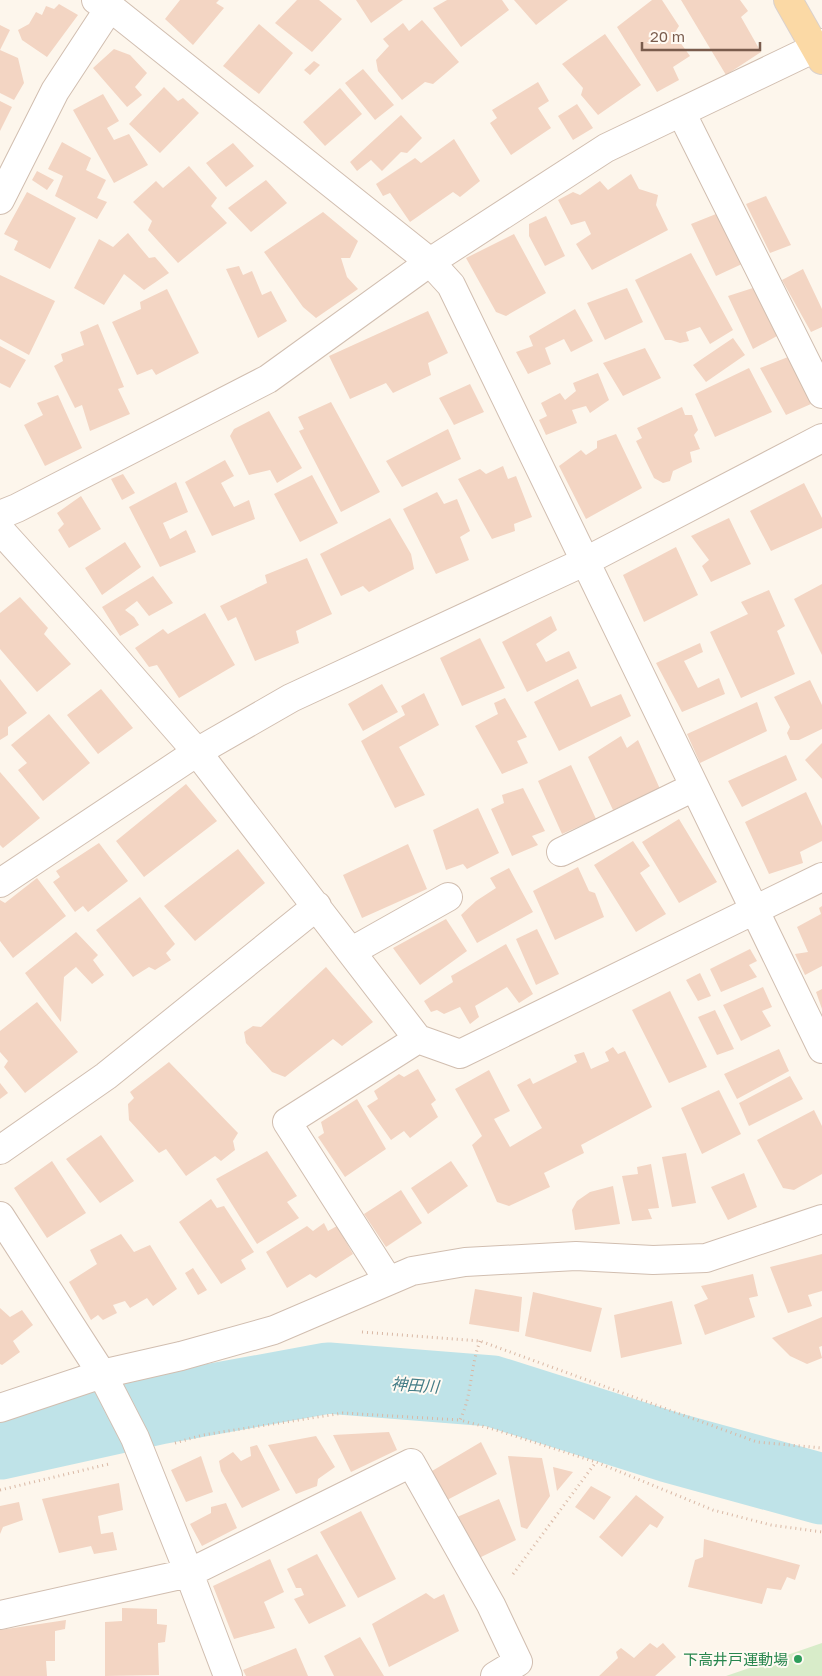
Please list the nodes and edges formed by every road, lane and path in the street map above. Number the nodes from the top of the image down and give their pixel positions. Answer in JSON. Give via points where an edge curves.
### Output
{"nodes":[{"id":1,"x":103,"y":4,"type":"edge"},
{"id":2,"x":788,"y":6,"type":"edge"},
{"id":3,"x":820,"y":51,"type":"edge"},
{"id":4,"x":681,"y":112,"type":"junction"},
{"id":5,"x":3,"y":187,"type":"edge"},
{"id":6,"x":430,"y":262,"type":"junction"},
{"id":7,"x":822,"y":394,"type":"edge"},
{"id":8,"x":819,"y":447,"type":"edge"},
{"id":9,"x":0,"y":515,"type":"edge"},
{"id":10,"x":0,"y":530,"type":"edge"},
{"id":11,"x":584,"y":562,"type":"junction"},
{"id":12,"x":197,"y":752,"type":"junction"},
{"id":13,"x":694,"y":787,"type":"junction"},
{"id":14,"x":561,"y":852,"type":"dead end"},
{"id":15,"x":822,"y":877,"type":"edge"},
{"id":16,"x":0,"y":882,"type":"edge"},
{"id":17,"x":448,"y":897,"type":"dead end"},
{"id":18,"x":317,"y":906,"type":"junction"},
{"id":19,"x":756,"y":910,"type":"junction"},
{"id":20,"x":352,"y":951,"type":"junction"},
{"id":21,"x":418,"y":1039,"type":"junction"},
{"id":22,"x":822,"y":1049,"type":"edge"},
{"id":23,"x":0,"y":1150,"type":"edge"},
{"id":24,"x":0,"y":1216,"type":"edge"},
{"id":25,"x":822,"y":1219,"type":"edge"},
{"id":26,"x":388,"y":1280,"type":"junction"},
{"id":27,"x":354,"y":1333,"type":"dead end"},
{"id":28,"x":480,"y":1341,"type":"junction"},
{"id":29,"x":106,"y":1381,"type":"junction"},
{"id":30,"x":0,"y":1408,"type":"edge"},
{"id":31,"x":460,"y":1420,"type":"junction"},
{"id":32,"x":138,"y":1446,"type":"junction"},
{"id":33,"x":822,"y":1448,"type":"edge"},
{"id":34,"x":596,"y":1462,"type":"junction"},
{"id":35,"x":0,"y":1490,"type":"edge"},
{"id":36,"x":822,"y":1532,"type":"edge"},
{"id":37,"x":189,"y":1573,"type":"junction"},
{"id":38,"x":490,"y":1605,"type":"junction"},
{"id":39,"x":0,"y":1615,"type":"edge"},
{"id":40,"x":228,"y":1676,"type":"edge"},
{"id":41,"x":495,"y":1676,"type":"edge"}],
"edges":[{"from":1,"to":5,"type":"street"},
{"from":1,"to":6,"type":"street"},
{"from":2,"to":3,"type":"main road"},
{"from":3,"to":4,"type":"street"},
{"from":4,"to":6,"type":"street","via":[[606,148]]},
{"from":4,"to":7,"type":"street"},
{"from":6,"to":9,"type":"street","via":[[268,379]]},
{"from":6,"to":11,"type":"street","via":[[450,285]]},
{"from":8,"to":11,"type":"street"},
{"from":10,"to":12,"type":"street"},
{"from":11,"to":12,"type":"street","via":[[291,698]]},
{"from":11,"to":13,"type":"street"},
{"from":12,"to":16,"type":"street"},
{"from":12,"to":18,"type":"street"},
{"from":13,"to":14,"type":"street"},
{"from":13,"to":19,"type":"street"},
{"from":15,"to":19,"type":"street"},
{"from":17,"to":20,"type":"street"},
{"from":18,"to":20,"type":"street"},
{"from":18,"to":23,"type":"street","via":[[106,1076]]},
{"from":19,"to":21,"type":"street","via":[[460,1054]]},
{"from":19,"to":22,"type":"street"},
{"from":20,"to":21,"type":"street"},
{"from":21,"to":26,"type":"street","via":[[287,1122]]},
{"from":24,"to":29,"type":"street"},
{"from":25,"to":26,"type":"street","via":[[706,1258],[653,1260],[576,1256],[489,1260],[412,1271]]},
{"from":26,"to":29,"type":"street","via":[[274,1330]]},
{"from":27,"to":28,"type":"path"},
{"from":28,"to":31,"type":"path","via":[[466,1409]]},
{"from":28,"to":33,"type":"path","via":[[757,1442]]},
{"from":29,"to":30,"type":"street"},
{"from":29,"to":32,"type":"street"},
{"from":31,"to":32,"type":"path","via":[[343,1413]]},
{"from":31,"to":34,"type":"path"},
{"from":32,"to":35,"type":"path","via":[[117,1462]]},
{"from":32,"to":37,"type":"street"},
{"from":34,"to":36,"type":"path","via":[[713,1510],[771,1525]]},
{"from":34,"to":38,"type":"path"},
{"from":37,"to":38,"type":"street","via":[[411,1463]]},
{"from":37,"to":39,"type":"street"},
{"from":37,"to":40,"type":"street"},
{"from":38,"to":41,"type":"street","via":[[518,1662]]}]}
